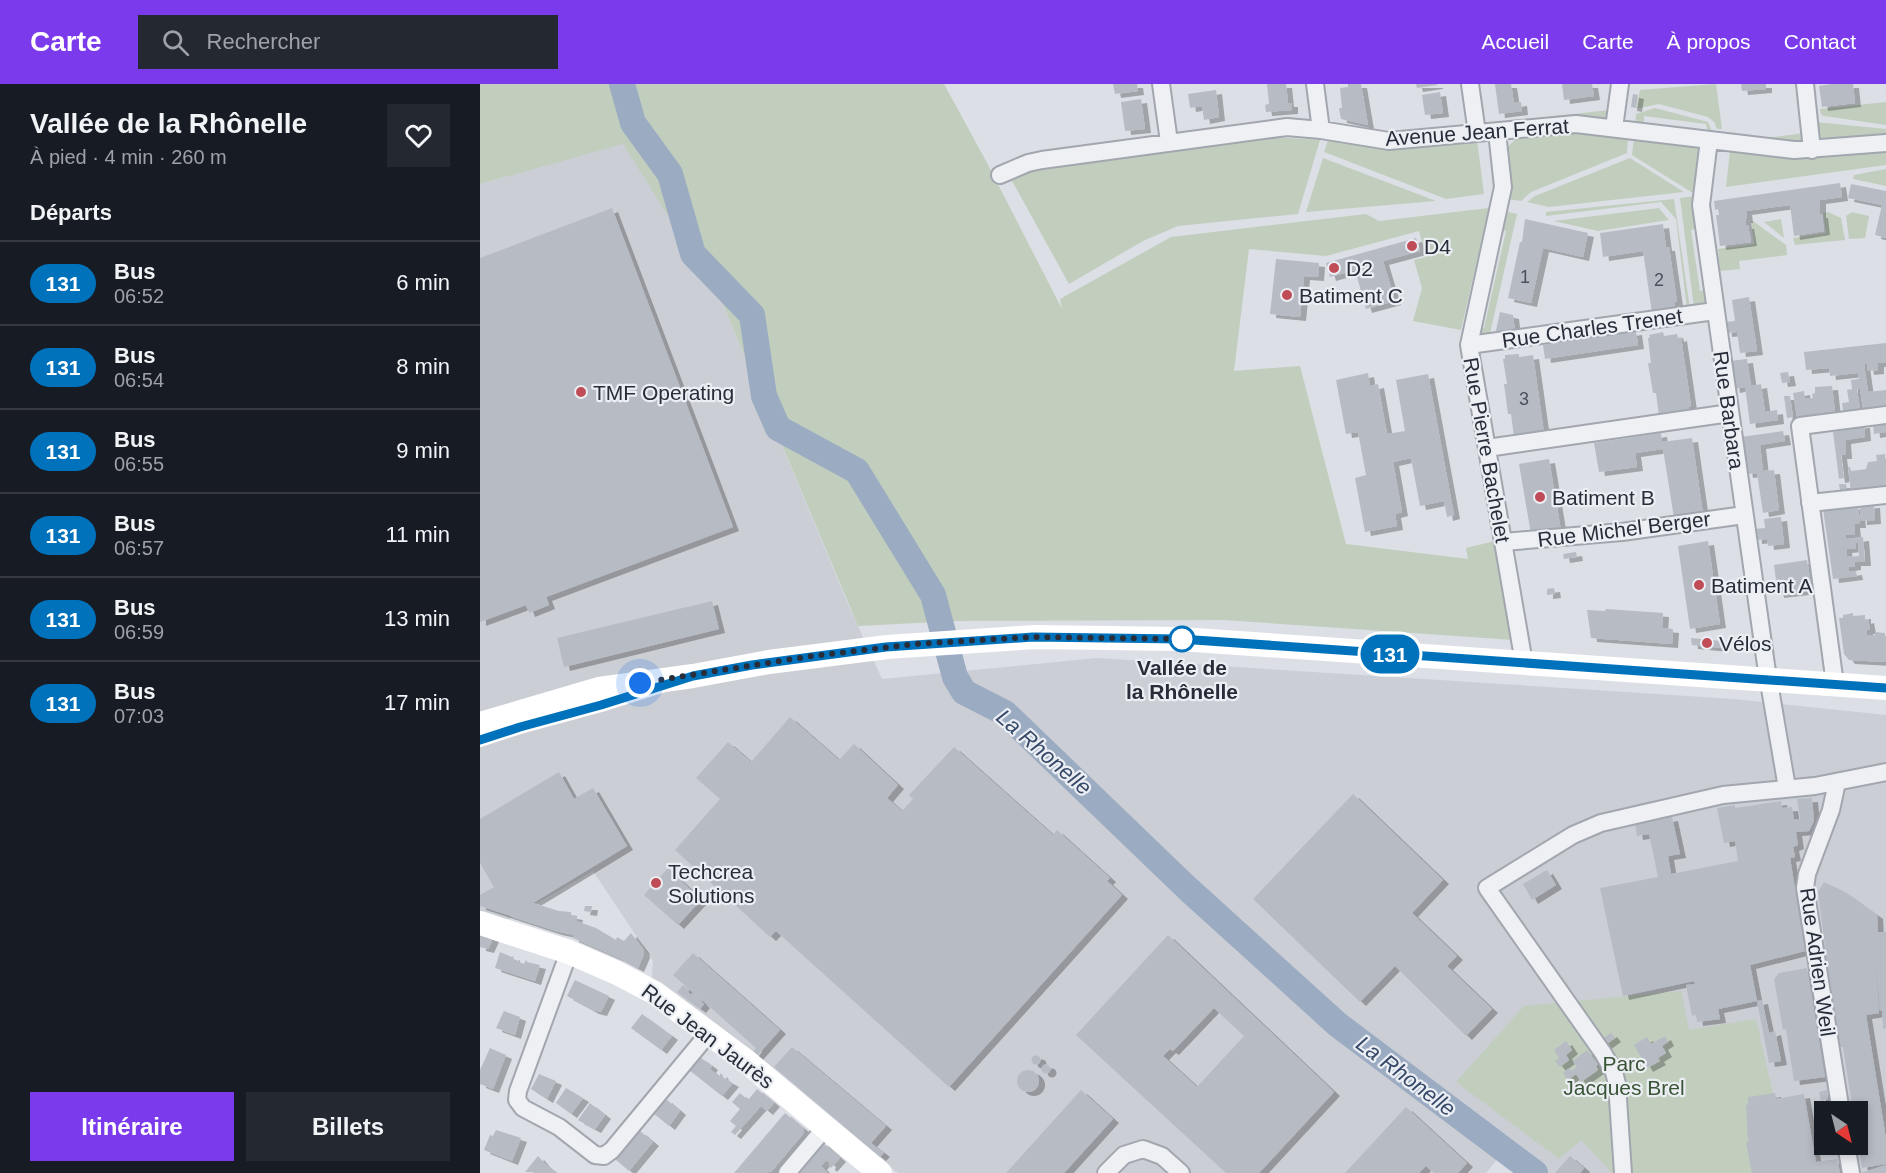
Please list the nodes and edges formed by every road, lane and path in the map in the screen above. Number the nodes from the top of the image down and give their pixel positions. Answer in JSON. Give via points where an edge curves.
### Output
{"nodes":[{"id":1,"x":1161,"y":84,"type":"edge"},
{"id":2,"x":1315,"y":84,"type":"edge"},
{"id":3,"x":1470,"y":84,"type":"edge"},
{"id":4,"x":1620,"y":84,"type":"edge"},
{"id":5,"x":1805,"y":84,"type":"edge"},
{"id":6,"x":1614,"y":128,"type":"junction"},
{"id":7,"x":1321,"y":130,"type":"junction"},
{"id":8,"x":1497,"y":132,"type":"junction"},
{"id":9,"x":1477,"y":133,"type":"junction"},
{"id":10,"x":1709,"y":140,"type":"junction"},
{"id":11,"x":1169,"y":142,"type":"junction"},
{"id":12,"x":1886,"y":143,"type":"edge"},
{"id":13,"x":1812,"y":150,"type":"junction"},
{"id":14,"x":1000,"y":175,"type":"dead end"},
{"id":15,"x":1715,"y":311,"type":"junction"},
{"id":16,"x":1469,"y":345,"type":"junction"},
{"id":17,"x":1730,"y":413,"type":"junction"},
{"id":18,"x":1886,"y":415,"type":"edge"},
{"id":19,"x":1486,"y":448,"type":"junction"},
{"id":20,"x":1886,"y":495,"type":"edge"},
{"id":21,"x":1810,"y":503,"type":"junction"},
{"id":22,"x":1744,"y":515,"type":"junction"},
{"id":23,"x":1504,"y":542,"type":"junction"},
{"id":24,"x":1524,"y":663,"type":"junction"},
{"id":25,"x":693,"y":676,"type":"junction"},
{"id":26,"x":1768,"y":680,"type":"junction"},
{"id":27,"x":1835,"y":684,"type":"junction"},
{"id":28,"x":1886,"y":688,"type":"edge"},
{"id":29,"x":480,"y":724,"type":"edge"},
{"id":30,"x":480,"y":740,"type":"edge"},
{"id":31,"x":1886,"y":772,"type":"edge"},
{"id":32,"x":1837,"y":782,"type":"junction"},
{"id":33,"x":1787,"y":788,"type":"junction"},
{"id":34,"x":480,"y":923,"type":"edge"},
{"id":35,"x":569,"y":952,"type":"junction"},
{"id":36,"x":709,"y":1033,"type":"junction"},
{"id":37,"x":1839,"y":1101,"type":"edge"},
{"id":38,"x":825,"y":1128,"type":"junction"},
{"id":39,"x":1848,"y":1155,"type":"edge"},
{"id":40,"x":787,"y":1173,"type":"edge"},
{"id":41,"x":880,"y":1173,"type":"edge"},
{"id":42,"x":1106,"y":1173,"type":"edge"},
{"id":43,"x":1181,"y":1173,"type":"edge"},
{"id":44,"x":1623,"y":1173,"type":"edge"},
{"id":45,"x":1851,"y":1173,"type":"edge"}],
"edges":[{"from":1,"to":11,"type":"street"},
{"from":2,"to":7,"type":"street"},
{"from":3,"to":9,"type":"street"},
{"from":4,"to":6,"type":"street"},
{"from":5,"to":13,"type":"street"},
{"from":6,"to":8,"type":"street","name":"Avenue Jean Ferrat","via":[[1568,125]]},
{"from":6,"to":10,"type":"street","name":"Avenue Jean Ferrat"},
{"from":7,"to":9,"type":"street","name":"Avenue Jean Ferrat","via":[[1389,141]]},
{"from":7,"to":11,"type":"street","name":"Avenue Jean Ferrat","via":[[1279,128]]},
{"from":8,"to":9,"type":"street","name":"Avenue Jean Ferrat"},
{"from":8,"to":16,"type":"street","name":"Rue Pierre Bachelet","via":[[1503,187]]},
{"from":10,"to":13,"type":"street","name":"Avenue Jean Ferrat"},
{"from":10,"to":15,"type":"street","name":"Rue Barbara","via":[[1701,205]]},
{"from":11,"to":14,"type":"street","name":"Avenue Jean Ferrat","via":[[1042,160]]},
{"from":12,"to":13,"type":"street","name":"Avenue Jean Ferrat"},
{"from":15,"to":16,"type":"street","name":"Rue Charles Trenet"},
{"from":15,"to":17,"type":"street","name":"Rue Barbara"},
{"from":16,"to":19,"type":"street","name":"Rue Pierre Bachelet"},
{"from":17,"to":19,"type":"street"},
{"from":17,"to":22,"type":"street","name":"Rue Barbara"},
{"from":18,"to":21,"type":"street","via":[[1800,426]]},
{"from":19,"to":23,"type":"street","name":"Rue Pierre Bachelet"},
{"from":20,"to":21,"type":"street"},
{"from":21,"to":27,"type":"street"},
{"from":22,"to":23,"type":"street","name":"Rue Michel Berger","via":[[1622,532]]},
{"from":22,"to":26,"type":"street","name":"Rue Barbara"},
{"from":23,"to":24,"type":"street","name":"Rue Pierre Bachelet"},
{"from":24,"to":25,"type":"street","via":[[1180,639],[1047,637],[822,654]]},
{"from":24,"to":26,"type":"street"},
{"from":25,"to":29,"type":"street","via":[[591,691]]},
{"from":25,"to":30,"type":"street"},
{"from":26,"to":27,"type":"street"},
{"from":26,"to":33,"type":"street","name":"Rue Barbara"},
{"from":27,"to":28,"type":"street"},
{"from":31,"to":32,"type":"street"},
{"from":32,"to":33,"type":"street"},
{"from":32,"to":37,"type":"street","name":"Rue Adrien Weil","via":[[1805,888]]},
{"from":33,"to":44,"type":"street","via":[[1713,797],[1601,823],[1573,835],[1487,888],[1614,1072]]},
{"from":34,"to":35,"type":"street","name":"Rue Jean Jaurès"},
{"from":35,"to":36,"type":"street","name":"Rue Jean Jaurès","via":[[644,987]]},
{"from":35,"to":36,"type":"street","via":[[518,1100],[523,1108],[558,1127],[595,1155],[604,1156],[612,1150]]},
{"from":36,"to":38,"type":"street","name":"Rue Jean Jaurès"},
{"from":38,"to":40,"type":"street"},
{"from":38,"to":41,"type":"street","name":"Rue Jean Jaurès"},
{"from":39,"to":45,"type":"street"},
{"from":42,"to":43,"type":"street","via":[[1124,1155],[1143,1149],[1162,1156]]}]}
